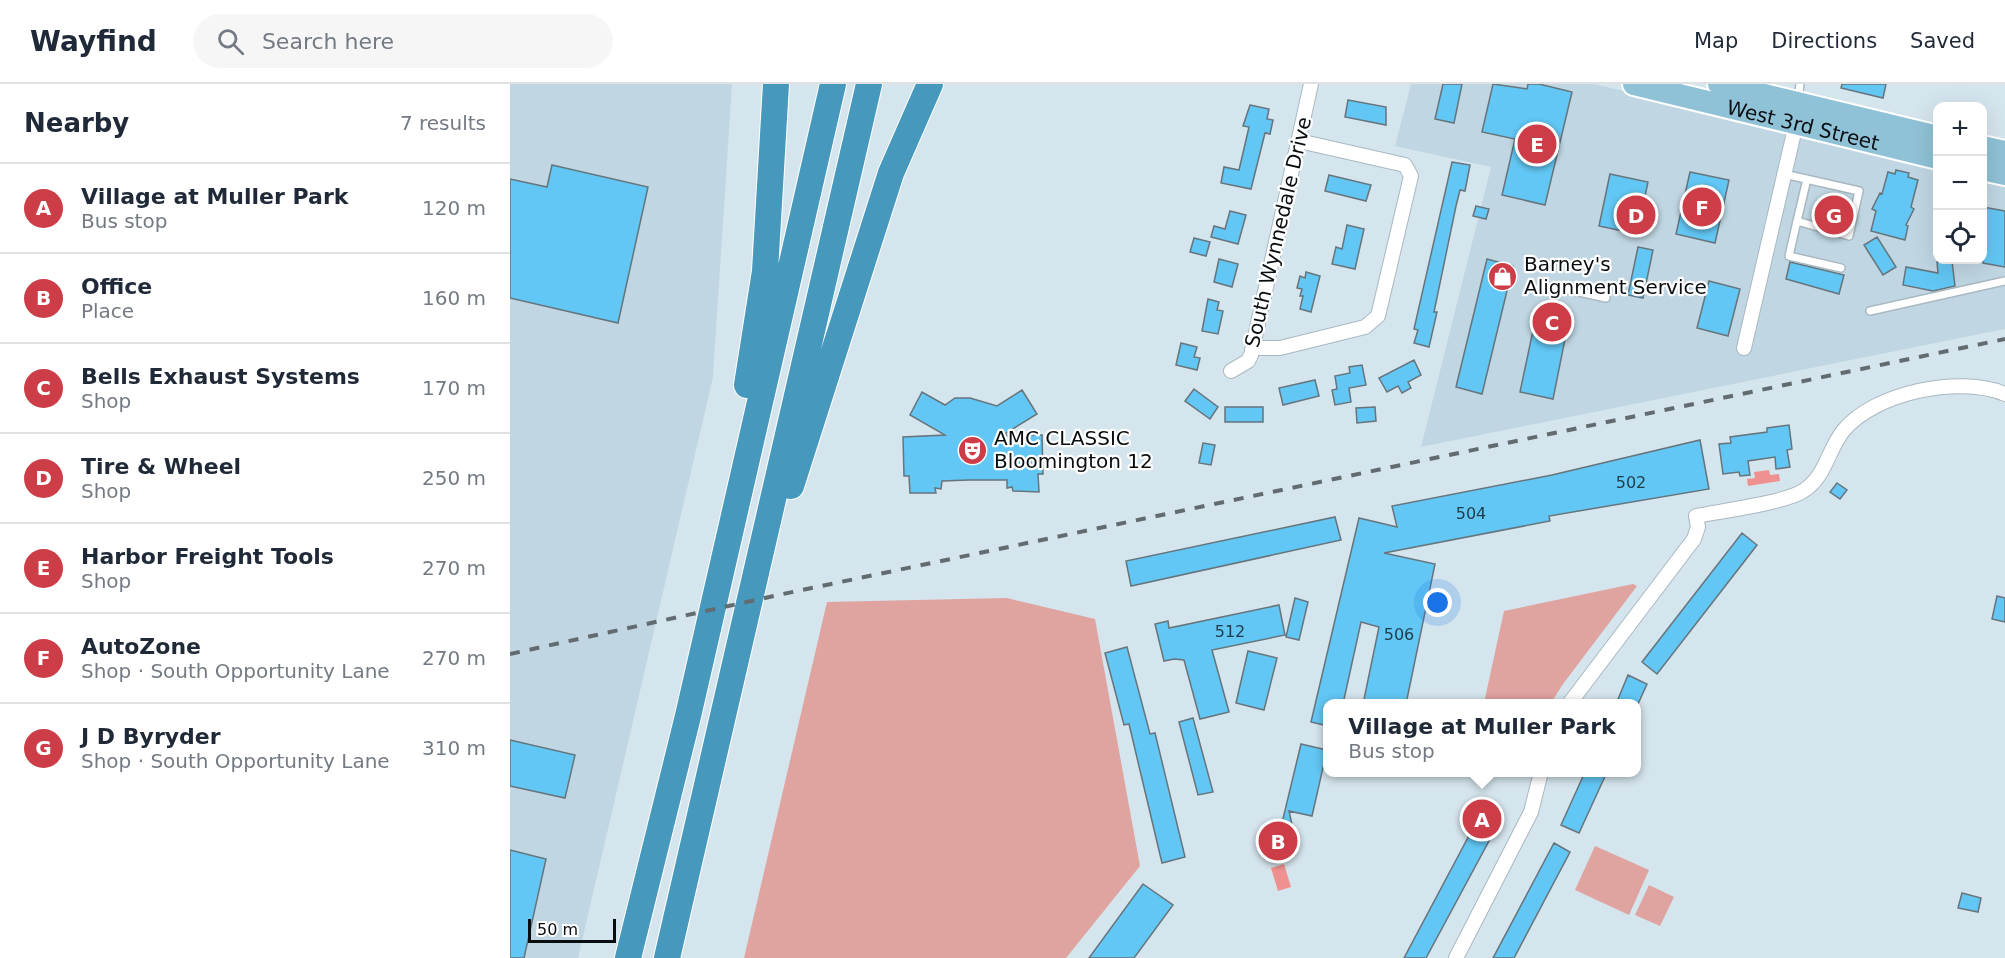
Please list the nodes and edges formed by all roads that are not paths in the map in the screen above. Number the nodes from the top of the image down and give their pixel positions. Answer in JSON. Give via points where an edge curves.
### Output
{"nodes":[{"id":1,"x":776,"y":84,"type":"edge"},
{"id":2,"x":833,"y":84,"type":"edge"},
{"id":3,"x":868,"y":84,"type":"edge"},
{"id":4,"x":930,"y":84,"type":"edge"},
{"id":5,"x":1311,"y":84,"type":"edge"},
{"id":6,"x":1634,"y":84,"type":"edge"},
{"id":7,"x":1719,"y":84,"type":"edge"},
{"id":8,"x":1658,"y":87,"type":"edge"},
{"id":9,"x":1798,"y":104,"type":"edge"},
{"id":10,"x":1933,"y":136,"type":"edge"},
{"id":11,"x":1299,"y":141,"type":"junction"},
{"id":12,"x":1987,"y":148,"type":"edge"},
{"id":13,"x":2005,"y":152,"type":"edge"},
{"id":14,"x":1933,"y":156,"type":"edge"},
{"id":15,"x":1987,"y":170,"type":"edge"},
{"id":16,"x":1784,"y":174,"type":"junction"},
{"id":17,"x":2005,"y":174,"type":"edge"},
{"id":18,"x":1807,"y":179,"type":"junction"},
{"id":19,"x":1797,"y":221,"type":"junction"},
{"id":20,"x":1841,"y":268,"type":"dead end"},
{"id":21,"x":2005,"y":281,"type":"edge"},
{"id":22,"x":1552,"y":286,"type":"dead end"},
{"id":23,"x":1606,"y":298,"type":"dead end"},
{"id":24,"x":1870,"y":311,"type":"dead end"},
{"id":25,"x":1253,"y":348,"type":"junction"},
{"id":26,"x":1744,"y":348,"type":"dead end"},
{"id":27,"x":1231,"y":371,"type":"dead end"},
{"id":28,"x":2005,"y":394,"type":"edge"},
{"id":29,"x":756,"y":574,"type":"junction"},
{"id":30,"x":1573,"y":699,"type":"edge"},
{"id":31,"x":688,"y":716,"type":"junction"},
{"id":32,"x":1540,"y":777,"type":"edge"},
{"id":33,"x":628,"y":958,"type":"edge"},
{"id":34,"x":668,"y":958,"type":"edge"},
{"id":35,"x":1456,"y":958,"type":"edge"}],
"edges":[{"from":1,"to":31,"type":"highway","via":[[760,309],[707,578]]},
{"from":2,"to":31,"type":"highway"},
{"from":3,"to":29,"type":"highway"},
{"from":4,"to":29,"type":"highway","via":[[891,173],[779,522]]},
{"from":5,"to":11,"type":"street","name":"South Wynnedale Drive"},
{"from":6,"to":8,"type":"main road","name":"West 3rd Street"},
{"from":7,"to":9,"type":"main road","name":"West 3rd Street"},
{"from":8,"to":9,"type":"main road","name":"West 3rd Street"},
{"from":9,"to":10,"type":"main road","name":"West 3rd Street"},
{"from":9,"to":14,"type":"main road","name":"West 3rd Street"},
{"from":9,"to":16,"type":"street"},
{"from":11,"to":25,"type":"street","name":"South Wynnedale Drive"},
{"from":11,"to":25,"type":"street","via":[[1405,165],[1411,176],[1378,316],[1365,327],[1280,348]]},
{"from":12,"to":13,"type":"main road"},
{"from":15,"to":17,"type":"main road"},
{"from":16,"to":18,"type":"lane"},
{"from":16,"to":26,"type":"street"},
{"from":18,"to":19,"type":"lane"},
{"from":18,"to":19,"type":"lane","via":[[1859,191],[1849,236]]},
{"from":19,"to":20,"type":"lane","via":[[1789,256]]},
{"from":21,"to":24,"type":"lane"},
{"from":22,"to":23,"type":"lane"},
{"from":25,"to":27,"type":"street","name":"South Wynnedale Drive","via":[[1248,361]]},
{"from":28,"to":30,"type":"street","via":[[1957,386],[1893,398],[1845,429],[1819,476],[1803,491],[1696,516],[1694,539]]},
{"from":29,"to":34,"type":"highway"},
{"from":31,"to":33,"type":"highway"},
{"from":32,"to":35,"type":"street","via":[[1530,812]]}]}
